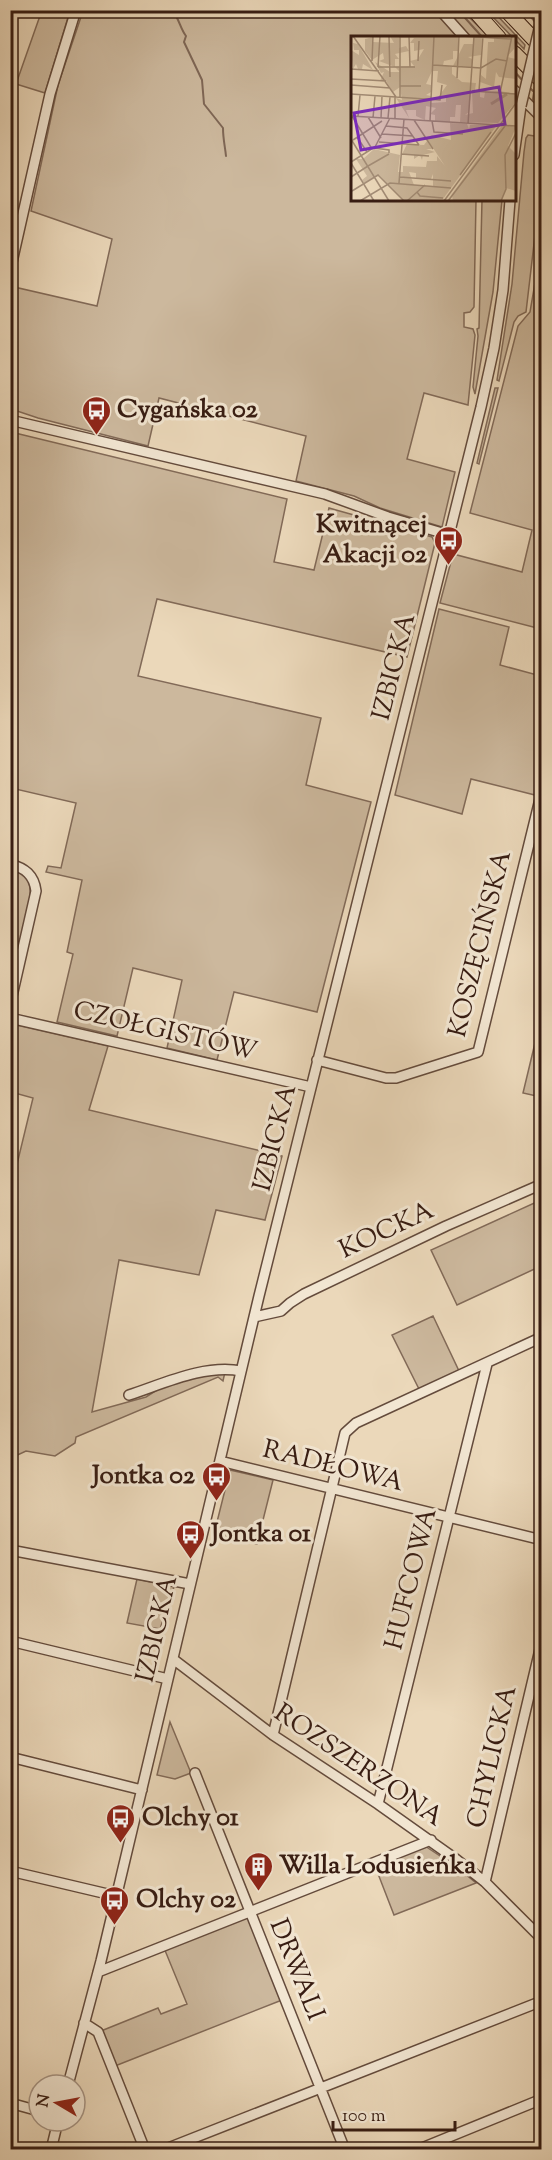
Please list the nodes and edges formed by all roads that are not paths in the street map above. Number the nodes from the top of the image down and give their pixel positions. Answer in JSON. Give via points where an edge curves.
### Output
{"nodes":[{"id":1,"x":76,"y":10,"type":"edge"},
{"id":2,"x":440,"y":10,"type":"edge"},
{"id":3,"x":474,"y":10,"type":"edge"},
{"id":4,"x":506,"y":10,"type":"edge"},
{"id":5,"x":542,"y":16,"type":"edge"},
{"id":6,"x":463,"y":36,"type":"edge"},
{"id":7,"x":498,"y":36,"type":"edge"},
{"id":8,"x":542,"y":48,"type":"edge"},
{"id":9,"x":516,"y":55,"type":"edge"},
{"id":10,"x":542,"y":81,"type":"edge"},
{"id":11,"x":516,"y":92,"type":"edge"},
{"id":12,"x":542,"y":118,"type":"edge"},
{"id":13,"x":516,"y":141,"type":"edge"},
{"id":14,"x":510,"y":201,"type":"edge"},
{"id":15,"x":10,"y":270,"type":"edge"},
{"id":16,"x":10,"y":420,"type":"edge"},
{"id":17,"x":449,"y":535,"type":"junction"},
{"id":18,"x":542,"y":791,"type":"edge"},
{"id":19,"x":10,"y":864,"type":"edge"},
{"id":20,"x":10,"y":1005,"type":"edge"},
{"id":21,"x":10,"y":1018,"type":"edge"},
{"id":22,"x":317,"y":1060,"type":"junction"},
{"id":23,"x":311,"y":1087,"type":"junction"},
{"id":24,"x":542,"y":1184,"type":"edge"},
{"id":25,"x":254,"y":1317,"type":"junction"},
{"id":26,"x":542,"y":1337,"type":"edge"},
{"id":27,"x":486,"y":1364,"type":"junction"},
{"id":28,"x":241,"y":1371,"type":"junction"},
{"id":29,"x":129,"y":1395,"type":"dead end"},
{"id":30,"x":220,"y":1461,"type":"junction"},
{"id":31,"x":331,"y":1488,"type":"junction"},
{"id":32,"x":450,"y":1517,"type":"junction"},
{"id":33,"x":542,"y":1540,"type":"edge"},
{"id":34,"x":10,"y":1550,"type":"edge"},
{"id":35,"x":190,"y":1584,"type":"junction"},
{"id":36,"x":10,"y":1641,"type":"edge"},
{"id":37,"x":542,"y":1641,"type":"edge"},
{"id":38,"x":172,"y":1659,"type":"junction"},
{"id":39,"x":168,"y":1679,"type":"junction"},
{"id":40,"x":273,"y":1735,"type":"junction"},
{"id":41,"x":10,"y":1757,"type":"edge"},
{"id":42,"x":195,"y":1773,"type":"dead end"},
{"id":43,"x":142,"y":1790,"type":"junction"},
{"id":44,"x":378,"y":1804,"type":"junction"},
{"id":45,"x":431,"y":1840,"type":"junction"},
{"id":46,"x":10,"y":1871,"type":"edge"},
{"id":47,"x":485,"y":1882,"type":"junction"},
{"id":48,"x":116,"y":1896,"type":"junction"},
{"id":49,"x":250,"y":1912,"type":"junction"},
{"id":50,"x":542,"y":1939,"type":"edge"},
{"id":51,"x":98,"y":1972,"type":"junction"},
{"id":52,"x":542,"y":2001,"type":"edge"},
{"id":53,"x":84,"y":2023,"type":"junction"},
{"id":54,"x":71,"y":2073,"type":"edge"},
{"id":55,"x":320,"y":2086,"type":"junction"},
{"id":56,"x":542,"y":2099,"type":"edge"},
{"id":57,"x":10,"y":2103,"type":"edge"},
{"id":58,"x":27,"y":2107,"type":"edge"},
{"id":59,"x":55,"y":2133,"type":"edge"},
{"id":60,"x":51,"y":2150,"type":"edge"},
{"id":61,"x":145,"y":2150,"type":"edge"},
{"id":62,"x":163,"y":2150,"type":"edge"},
{"id":63,"x":345,"y":2150,"type":"edge"},
{"id":64,"x":417,"y":2150,"type":"edge"}],
"edges":[{"from":1,"to":15,"type":"street","via":[[50,94]]},
{"from":2,"to":6,"type":"street"},
{"from":3,"to":7,"type":"highway"},
{"from":4,"to":8,"type":"highway"},
{"from":5,"to":13,"type":"street","bridge":true},
{"from":9,"to":10,"type":"highway"},
{"from":11,"to":12,"type":"street"},
{"from":14,"to":17,"type":"street","name":"IZBICKA","via":[[494,348]]},
{"from":16,"to":17,"type":"street","via":[[325,494],[388,518]]},
{"from":17,"to":22,"type":"street","name":"IZBICKA"},
{"from":18,"to":22,"type":"street","name":"KOSZĘCIŃSKA","via":[[478,1052],[396,1078]]},
{"from":19,"to":20,"type":"street","via":[[28,872],[36,891]]},
{"from":21,"to":23,"type":"street","name":"CZOŁGISTÓW"},
{"from":22,"to":23,"type":"street","name":"IZBICKA"},
{"from":23,"to":25,"type":"street","name":"IZBICKA"},
{"from":24,"to":25,"type":"street","name":"KOCKA","via":[[304,1294],[281,1311]]},
{"from":25,"to":28,"type":"street","name":"IZBICKA"},
{"from":26,"to":27,"type":"street"},
{"from":27,"to":31,"type":"street","via":[[349,1427]]},
{"from":27,"to":32,"type":"street","name":"HUFCOWA"},
{"from":28,"to":29,"type":"street","via":[[205,1372]]},
{"from":28,"to":30,"type":"street","name":"IZBICKA"},
{"from":30,"to":31,"type":"street","name":"RADŁOWA"},
{"from":30,"to":35,"type":"street","name":"IZBICKA"},
{"from":31,"to":32,"type":"street","name":"RADŁOWA"},
{"from":31,"to":40,"type":"street"},
{"from":32,"to":33,"type":"street","name":"RADŁOWA"},
{"from":32,"to":44,"type":"street","name":"HUFCOWA"},
{"from":34,"to":35,"type":"street"},
{"from":35,"to":38,"type":"street","name":"IZBICKA"},
{"from":36,"to":39,"type":"street"},
{"from":37,"to":47,"type":"street","name":"CHYLICKA"},
{"from":38,"to":39,"type":"street","name":"IZBICKA"},
{"from":38,"to":40,"type":"street","name":"ROZSZERZONA"},
{"from":39,"to":43,"type":"street","name":"IZBICKA"},
{"from":40,"to":44,"type":"street","name":"ROZSZERZONA"},
{"from":41,"to":43,"type":"street"},
{"from":42,"to":49,"type":"street","name":"DRWALI"},
{"from":43,"to":48,"type":"street","name":"IZBICKA"},
{"from":44,"to":45,"type":"street","name":"ROZSZERZONA"},
{"from":45,"to":47,"type":"street","name":"ROZSZERZONA"},
{"from":45,"to":49,"type":"street"},
{"from":46,"to":48,"type":"street"},
{"from":47,"to":50,"type":"street","name":"ROZSZERZONA"},
{"from":48,"to":51,"type":"street","name":"IZBICKA"},
{"from":49,"to":51,"type":"street"},
{"from":49,"to":55,"type":"street","name":"DRWALI"},
{"from":51,"to":53,"type":"street","name":"IZBICKA"},
{"from":52,"to":55,"type":"street"},
{"from":53,"to":54,"type":"street","name":"IZBICKA"},
{"from":53,"to":61,"type":"street","via":[[98,2032]]},
{"from":55,"to":62,"type":"street"},
{"from":55,"to":63,"type":"street","name":"DRWALI"},
{"from":56,"to":64,"type":"street"},
{"from":57,"to":58,"type":"street"},
{"from":59,"to":60,"type":"street"}]}
